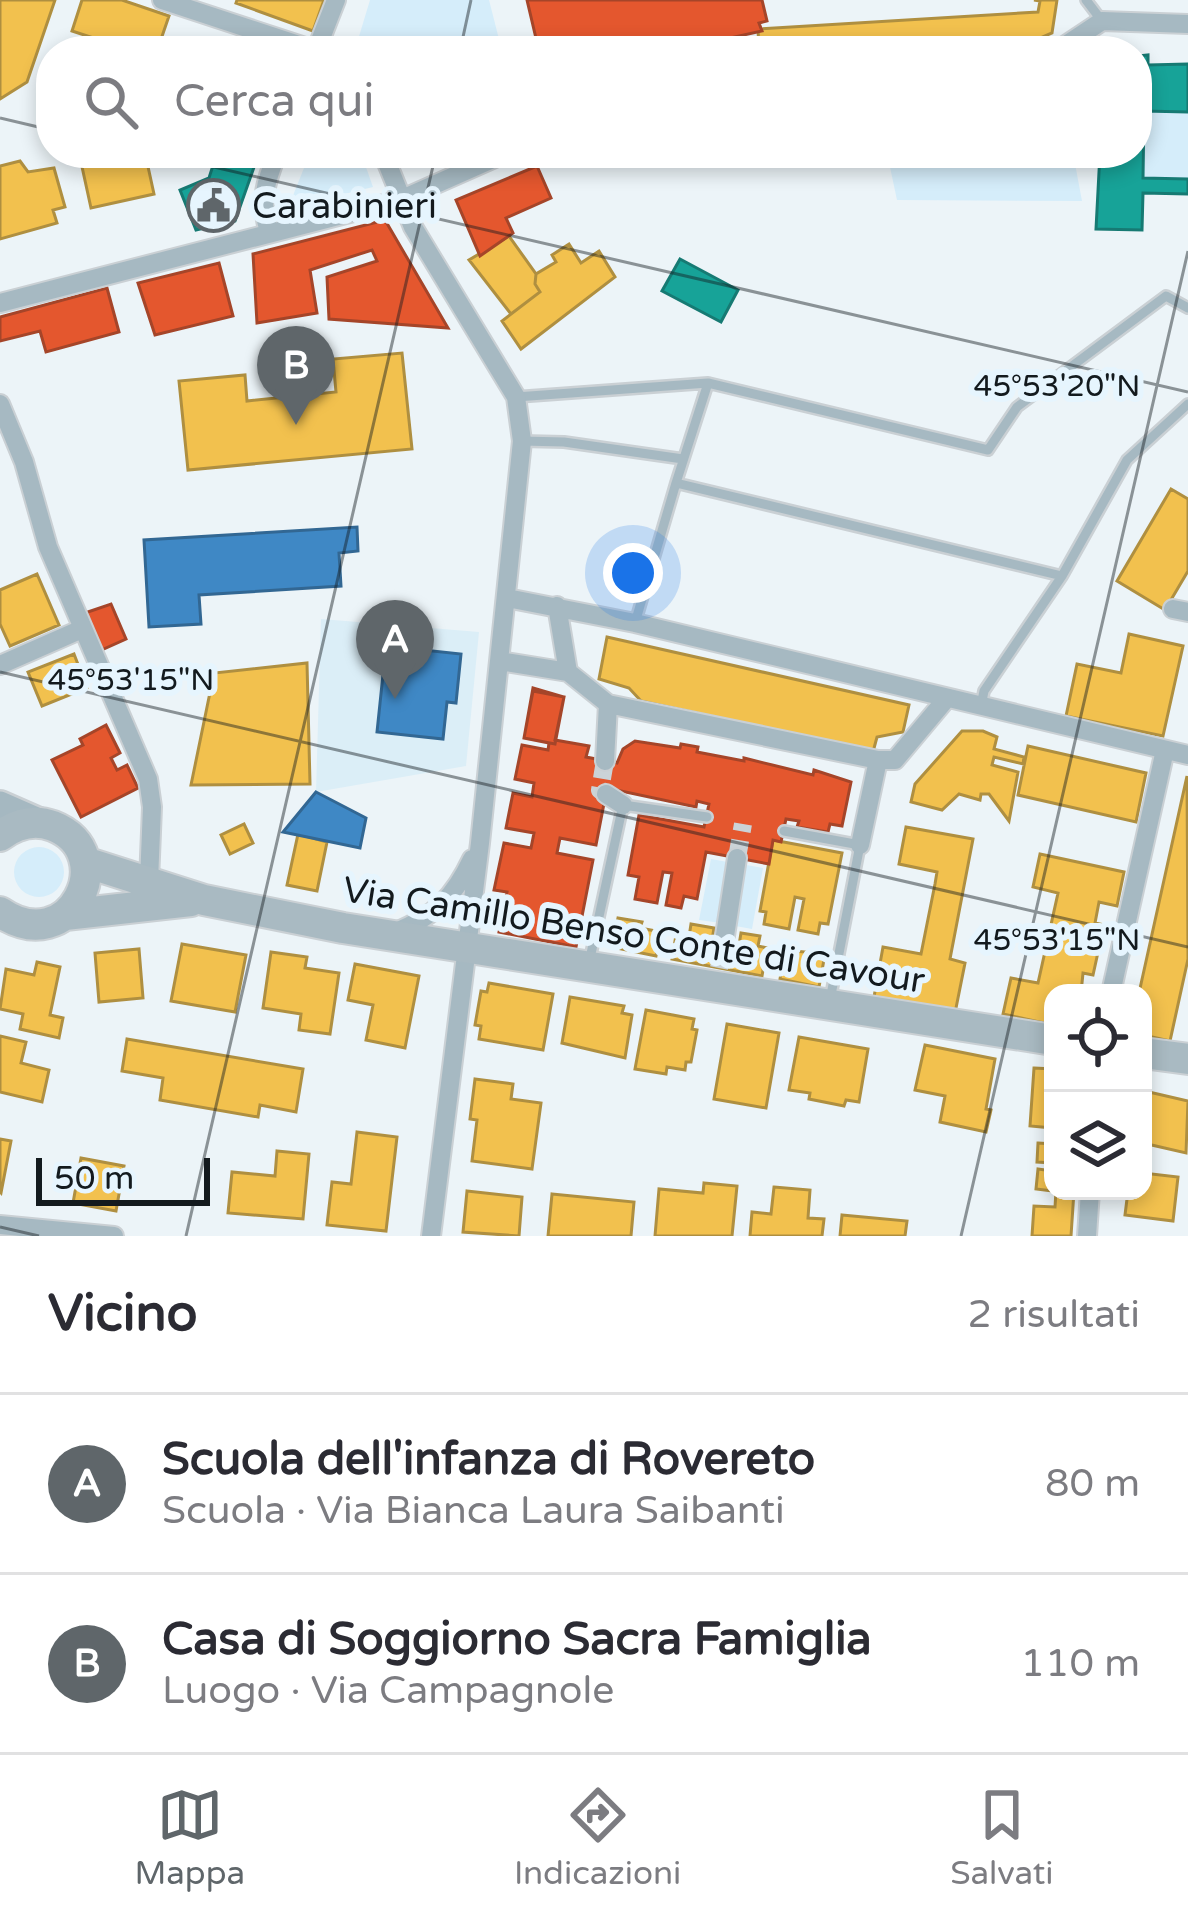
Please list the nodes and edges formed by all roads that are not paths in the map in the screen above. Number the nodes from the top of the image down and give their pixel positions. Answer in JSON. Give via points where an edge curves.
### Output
{"nodes":[{"id":1,"x":162,"y":0,"type":"edge"},
{"id":2,"x":336,"y":0,"type":"edge"},
{"id":3,"x":1086,"y":0,"type":"edge"},
{"id":4,"x":1102,"y":21,"type":"junction"},
{"id":5,"x":1188,"y":24,"type":"edge"},
{"id":6,"x":271,"y":36,"type":"edge"},
{"id":7,"x":322,"y":36,"type":"edge"},
{"id":8,"x":1080,"y":36,"type":"edge"},
{"id":9,"x":273,"y":168,"type":"edge"},
{"id":10,"x":388,"y":168,"type":"edge"},
{"id":11,"x":472,"y":168,"type":"edge"},
{"id":12,"x":400,"y":200,"type":"junction"},
{"id":13,"x":269,"y":231,"type":"junction"},
{"id":14,"x":0,"y":302,"type":"edge"},
{"id":15,"x":1188,"y":308,"type":"edge"},
{"id":16,"x":708,"y":382,"type":"junction"},
{"id":17,"x":516,"y":397,"type":"junction"},
{"id":18,"x":0,"y":404,"type":"edge"},
{"id":19,"x":1188,"y":404,"type":"edge"},
{"id":20,"x":522,"y":441,"type":"junction"},
{"id":21,"x":683,"y":459,"type":"junction"},
{"id":22,"x":676,"y":483,"type":"junction"},
{"id":23,"x":1062,"y":576,"type":"junction"},
{"id":24,"x":507,"y":598,"type":"junction"},
{"id":25,"x":557,"y":606,"type":"junction"},
{"id":26,"x":634,"y":623,"type":"junction"},
{"id":27,"x":82,"y":629,"type":"junction"},
{"id":28,"x":499,"y":661,"type":"junction"},
{"id":29,"x":0,"y":665,"type":"edge"},
{"id":30,"x":568,"y":672,"type":"junction"},
{"id":31,"x":947,"y":698,"type":"junction"},
{"id":32,"x":608,"y":704,"type":"junction"},
{"id":33,"x":981,"y":706,"type":"junction"},
{"id":34,"x":1166,"y":750,"type":"junction"},
{"id":35,"x":1188,"y":755,"type":"edge"},
{"id":36,"x":878,"y":760,"type":"junction"},
{"id":37,"x":605,"y":761,"type":"tunnel mouth"},
{"id":38,"x":0,"y":805,"type":"edge"},
{"id":39,"x":706,"y":817,"type":"dead end"},
{"id":40,"x":41,"y":823,"type":"junction"},
{"id":41,"x":784,"y":830,"type":"dead end"},
{"id":42,"x":0,"y":836,"type":"edge"},
{"id":43,"x":480,"y":843,"type":"junction"},
{"id":44,"x":860,"y":845,"type":"junction"},
{"id":45,"x":737,"y":858,"type":"tunnel mouth"},
{"id":46,"x":85,"y":862,"type":"junction"},
{"id":47,"x":149,"y":881,"type":"junction"},
{"id":48,"x":205,"y":900,"type":"junction"},
{"id":49,"x":65,"y":915,"type":"junction"},
{"id":50,"x":5,"y":922,"type":"edge"},
{"id":51,"x":389,"y":935,"type":"junction"},
{"id":52,"x":724,"y":942,"type":"tunnel mouth"},
{"id":53,"x":467,"y":948,"type":"junction"},
{"id":54,"x":588,"y":968,"type":"junction"},
{"id":55,"x":1113,"y":984,"type":"edge"},
{"id":56,"x":829,"y":1005,"type":"junction"},
{"id":57,"x":1044,"y":1039,"type":"edge"},
{"id":58,"x":1152,"y":1054,"type":"edge"},
{"id":59,"x":1188,"y":1059,"type":"edge"},
{"id":60,"x":1089,"y":1200,"type":"edge"},
{"id":61,"x":0,"y":1225,"type":"edge"},
{"id":62,"x":64,"y":1234,"type":"edge"},
{"id":63,"x":113,"y":1236,"type":"edge"},
{"id":64,"x":431,"y":1236,"type":"edge"},
{"id":65,"x":1087,"y":1236,"type":"edge"}],
"edges":[{"from":1,"to":6,"type":"street"},
{"from":2,"to":7,"type":"street"},
{"from":3,"to":4,"type":"lane"},
{"from":4,"to":5,"type":"street"},
{"from":4,"to":8,"type":"street"},
{"from":9,"to":13,"type":"street","via":[[262,209]]},
{"from":10,"to":12,"type":"street"},
{"from":11,"to":12,"type":"street"},
{"from":12,"to":13,"type":"street"},
{"from":12,"to":17,"type":"street"},
{"from":13,"to":14,"type":"street"},
{"from":15,"to":16,"type":"lane","via":[[1166,296],[1017,407],[988,451]]},
{"from":16,"to":17,"type":"lane"},
{"from":16,"to":21,"type":"lane"},
{"from":17,"to":20,"type":"street"},
{"from":18,"to":27,"type":"street"},
{"from":19,"to":23,"type":"lane","via":[[1127,460]]},
{"from":20,"to":21,"type":"lane"},
{"from":20,"to":24,"type":"street"},
{"from":21,"to":22,"type":"lane"},
{"from":22,"to":23,"type":"lane"},
{"from":22,"to":26,"type":"lane"},
{"from":23,"to":33,"type":"lane","via":[[983,691]]},
{"from":24,"to":25,"type":"street"},
{"from":24,"to":28,"type":"street"},
{"from":25,"to":26,"type":"street"},
{"from":25,"to":30,"type":"street"},
{"from":26,"to":31,"type":"street"},
{"from":27,"to":29,"type":"street"},
{"from":27,"to":47,"type":"street","via":[[148,779]]},
{"from":28,"to":30,"type":"street"},
{"from":28,"to":43,"type":"street"},
{"from":30,"to":32,"type":"street"},
{"from":31,"to":33,"type":"street"},
{"from":31,"to":36,"type":"street","via":[[896,760]]},
{"from":32,"to":36,"type":"street"},
{"from":32,"to":37,"type":"street"},
{"from":33,"to":34,"type":"street"},
{"from":34,"to":35,"type":"street"},
{"from":34,"to":55,"type":"street"},
{"from":36,"to":44,"type":"street"},
{"from":38,"to":40,"type":"street","name":"Via Camillo Benso Conte di Cavour"},
{"from":39,"to":54,"type":"lane","via":[[615,799]]},
{"from":40,"to":42,"type":"main road"},
{"from":40,"to":46,"type":"main road","name":"Via Camillo Benso Conte di Cavour","via":[[69,836]]},
{"from":41,"to":44,"type":"lane"},
{"from":43,"to":51,"type":"street","via":[[444,906]]},
{"from":43,"to":53,"type":"street"},
{"from":44,"to":56,"type":"lane"},
{"from":45,"to":52,"type":"street"},
{"from":46,"to":47,"type":"main road","name":"Via Camillo Benso Conte di Cavour"},
{"from":46,"to":49,"type":"main road","via":[[83,892]]},
{"from":47,"to":48,"type":"main road","name":"Via Camillo Benso Conte di Cavour"},
{"from":48,"to":49,"type":"main road","name":"Via Camillo Benso Conte di Cavour"},
{"from":48,"to":51,"type":"main road","name":"Via Camillo Benso Conte di Cavour"},
{"from":49,"to":50,"type":"main road","name":"Via Camillo Benso Conte di Cavour","via":[[41,925]]},
{"from":51,"to":53,"type":"main road","name":"Via Camillo Benso Conte di Cavour"},
{"from":53,"to":54,"type":"main road","name":"Via Camillo Benso Conte di Cavour"},
{"from":53,"to":64,"type":"street"},
{"from":54,"to":56,"type":"main road","name":"Via Camillo Benso Conte di Cavour","via":[[716,978]]},
{"from":56,"to":57,"type":"main road","name":"Via Camillo Benso Conte di Cavour"},
{"from":58,"to":59,"type":"main road"},
{"from":60,"to":65,"type":"street"},
{"from":61,"to":62,"type":"street"},
{"from":62,"to":63,"type":"street"}]}
